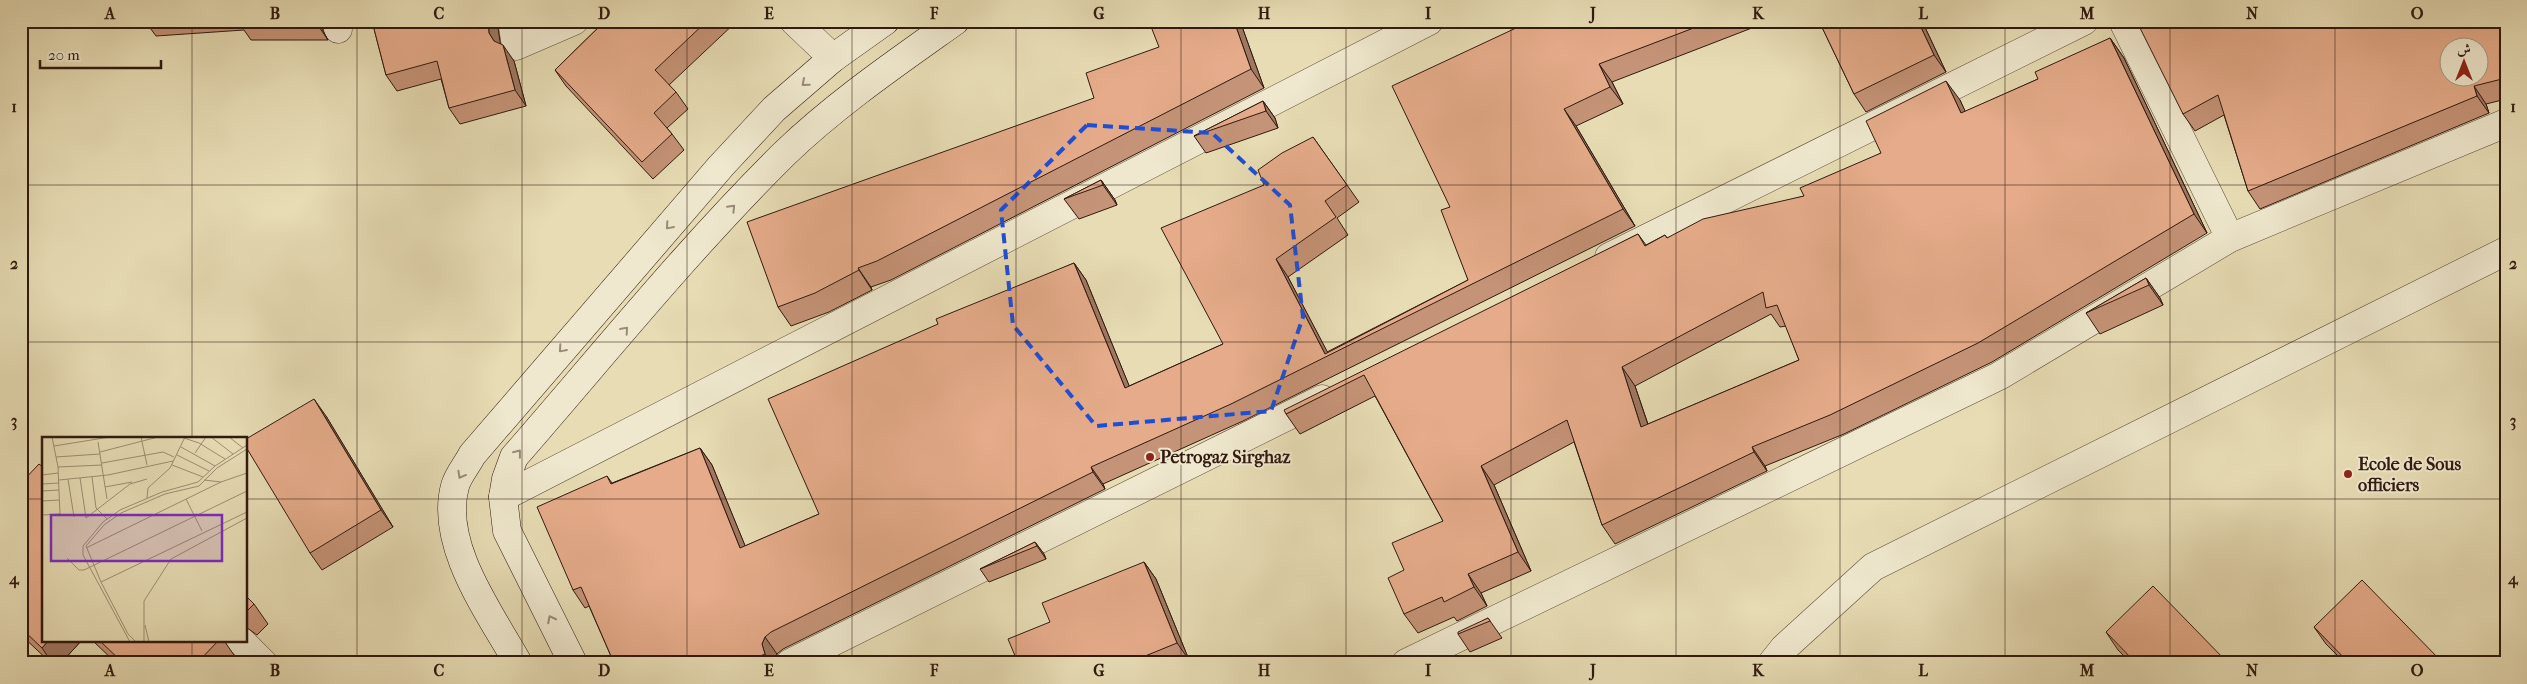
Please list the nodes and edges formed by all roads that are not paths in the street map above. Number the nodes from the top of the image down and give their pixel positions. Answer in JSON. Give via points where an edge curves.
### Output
{"nodes":[{"id":1,"x":512,"y":21,"type":"edge"},
{"id":2,"x":574,"y":21,"type":"edge"},
{"id":3,"x":794,"y":21,"type":"edge"},
{"id":4,"x":885,"y":21,"type":"edge"},
{"id":5,"x":955,"y":21,"type":"edge"},
{"id":6,"x":1429,"y":21,"type":"edge"},
{"id":7,"x":2084,"y":21,"type":"edge"},
{"id":8,"x":2123,"y":21,"type":"edge"},
{"id":9,"x":833,"y":58,"type":"junction"},
{"id":10,"x":2506,"y":123,"type":"edge"},
{"id":11,"x":2230,"y":238,"type":"junction"},
{"id":12,"x":2506,"y":251,"type":"edge"},
{"id":13,"x":1584,"y":269,"type":"edge"},
{"id":14,"x":1343,"y":388,"type":"edge"},
{"id":15,"x":504,"y":497,"type":"junction"},
{"id":16,"x":242,"y":642,"type":"edge"},
{"id":17,"x":263,"y":663,"type":"edge"},
{"id":18,"x":518,"y":663,"type":"edge"},
{"id":19,"x":573,"y":663,"type":"edge"},
{"id":20,"x":790,"y":663,"type":"edge"},
{"id":21,"x":1406,"y":663,"type":"edge"},
{"id":22,"x":1772,"y":663,"type":"edge"}],
"edges":[{"from":1,"to":2,"type":"street","via":[[516,46]]},
{"from":3,"to":9,"type":"street"},
{"from":4,"to":9,"type":"street"},
{"from":15,"to":5,"type":"street","one_way":true,"via":[[514,457],[722,219],[786,153],[866,85]]},
{"from":6,"to":15,"type":"street"},
{"from":7,"to":13,"type":"street"},
{"from":8,"to":11,"type":"street"},
{"from":9,"to":18,"type":"street","one_way":true,"via":[[774,109],[722,166],[510,408],[472,455],[456,484],[451,512],[458,549],[476,589]]},
{"from":10,"to":11,"type":"street"},
{"from":11,"to":21,"type":"street","via":[[1999,376]]},
{"from":12,"to":22,"type":"street","via":[[1873,567],[1784,648]]},
{"from":14,"to":20,"type":"street"},
{"from":19,"to":15,"type":"street","one_way":true,"via":[[507,531]]},
{"from":16,"to":17,"type":"street"}]}
